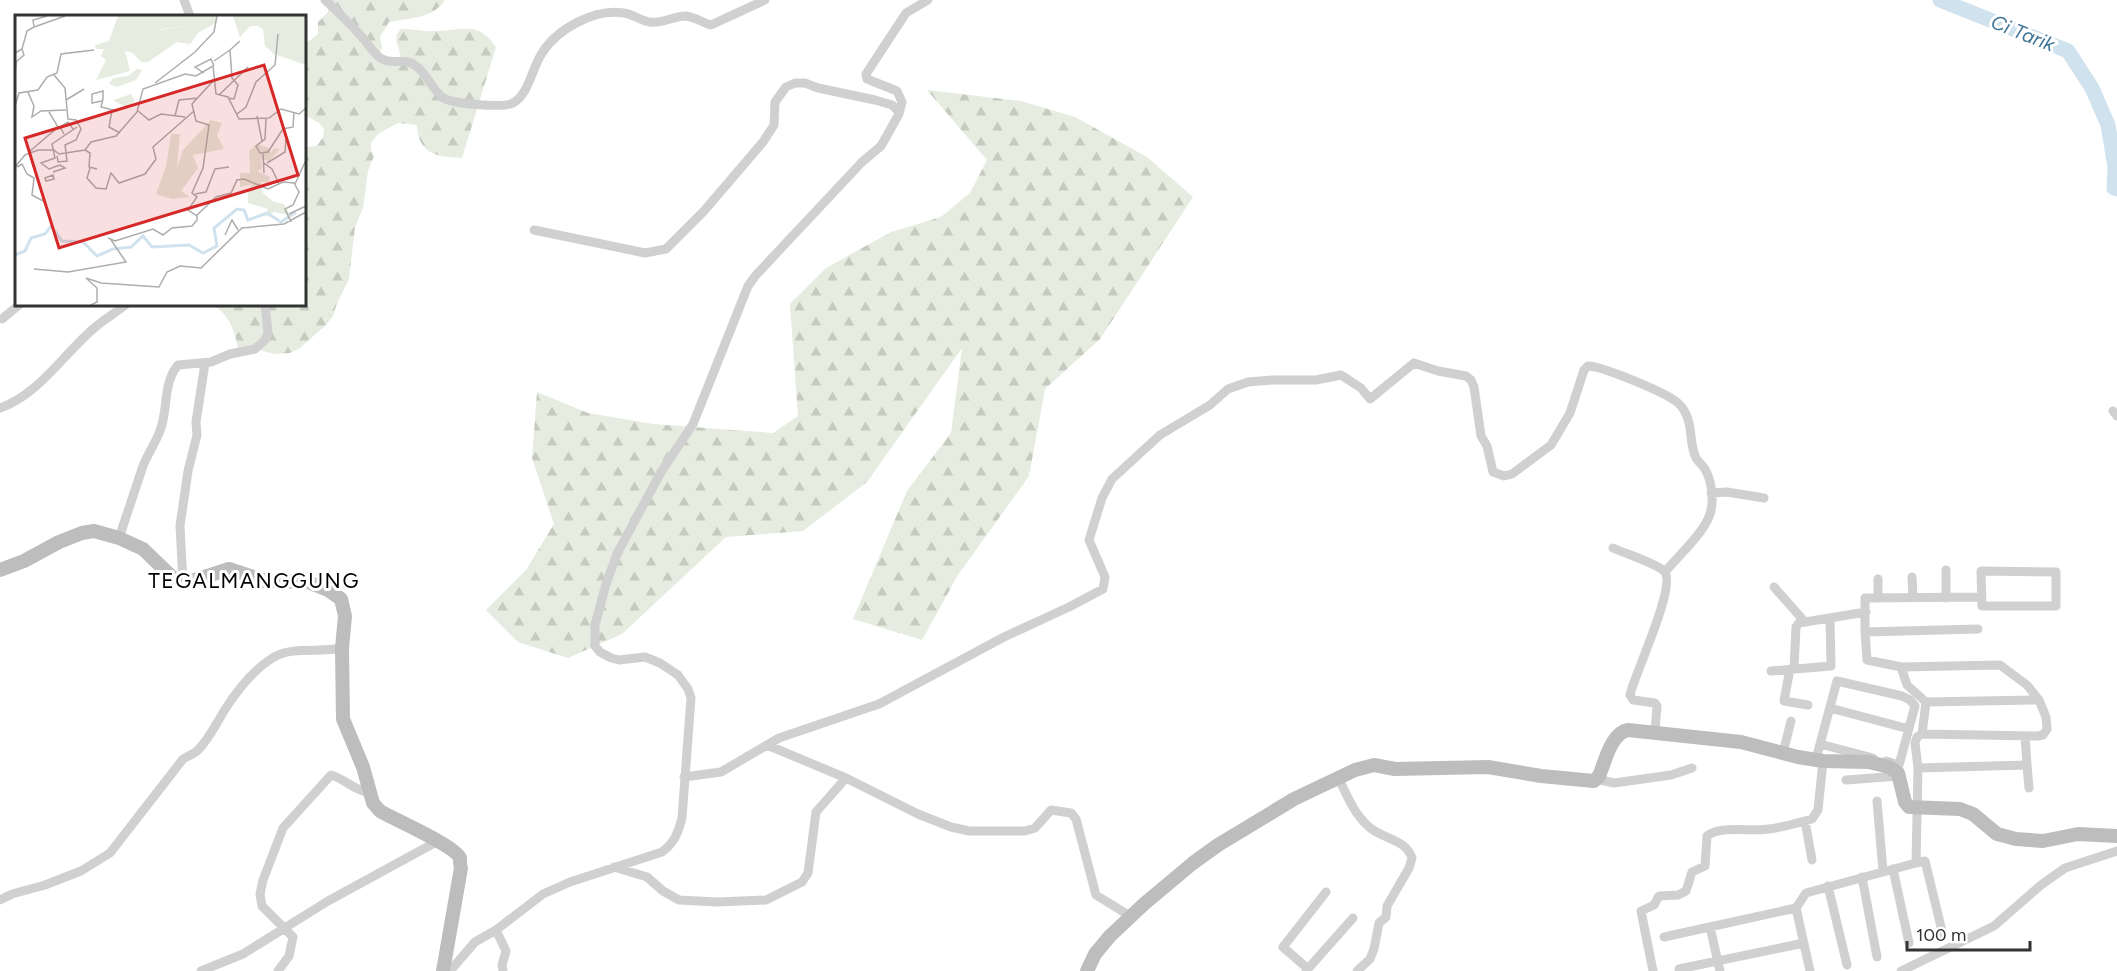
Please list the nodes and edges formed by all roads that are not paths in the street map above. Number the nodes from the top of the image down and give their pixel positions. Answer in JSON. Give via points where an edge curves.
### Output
{"nodes":[{"id":1,"x":184,"y":0,"type":"edge"},
{"id":2,"x":325,"y":0,"type":"edge"},
{"id":3,"x":765,"y":0,"type":"edge"},
{"id":4,"x":928,"y":0,"type":"edge"},
{"id":5,"x":190,"y":15,"type":"edge"},
{"id":6,"x":899,"y":112,"type":"junction"},
{"id":7,"x":534,"y":230,"type":"dead end"},
{"id":8,"x":18,"y":306,"type":"edge"},
{"id":9,"x":124,"y":306,"type":"edge"},
{"id":10,"x":265,"y":306,"type":"edge"},
{"id":11,"x":3,"y":319,"type":"dead end"},
{"id":12,"x":205,"y":363,"type":"junction"},
{"id":13,"x":0,"y":408,"type":"edge"},
{"id":14,"x":1711,"y":493,"type":"junction"},
{"id":15,"x":1764,"y":498,"type":"dead end"},
{"id":16,"x":119,"y":538,"type":"junction"},
{"id":17,"x":1612,"y":549,"type":"dead end"},
{"id":18,"x":0,"y":570,"type":"edge"},
{"id":19,"x":1946,"y":570,"type":"dead end"},
{"id":20,"x":1665,"y":572,"type":"junction"},
{"id":21,"x":1912,"y":577,"type":"dead end"},
{"id":22,"x":1878,"y":579,"type":"dead end"},
{"id":23,"x":183,"y":582,"type":"junction"},
{"id":24,"x":1774,"y":587,"type":"dead end"},
{"id":25,"x":1982,"y":597,"type":"junction"},
{"id":26,"x":1878,"y":598,"type":"junction"},
{"id":27,"x":1912,"y":598,"type":"junction"},
{"id":28,"x":1946,"y":598,"type":"junction"},
{"id":29,"x":1866,"y":612,"type":"junction"},
{"id":30,"x":1830,"y":618,"type":"junction"},
{"id":31,"x":1804,"y":621,"type":"junction"},
{"id":32,"x":1978,"y":629,"type":"dead end"},
{"id":33,"x":1865,"y":632,"type":"junction"},
{"id":34,"x":342,"y":648,"type":"junction"},
{"id":35,"x":1901,"y":667,"type":"junction"},
{"id":36,"x":1792,"y":668,"type":"junction"},
{"id":37,"x":1771,"y":671,"type":"dead end"},
{"id":38,"x":2039,"y":700,"type":"junction"},
{"id":39,"x":1926,"y":702,"type":"junction"},
{"id":40,"x":1808,"y":705,"type":"dead end"},
{"id":41,"x":1830,"y":708,"type":"junction"},
{"id":42,"x":1791,"y":721,"type":"dead end"},
{"id":43,"x":1909,"y":729,"type":"junction"},
{"id":44,"x":1656,"y":731,"type":"junction"},
{"id":45,"x":1922,"y":734,"type":"junction"},
{"id":46,"x":2025,"y":736,"type":"junction"},
{"id":47,"x":1820,"y":744,"type":"junction"},
{"id":48,"x":767,"y":745,"type":"junction"},
{"id":49,"x":1783,"y":753,"type":"junction"},
{"id":50,"x":1819,"y":760,"type":"junction"},
{"id":51,"x":2027,"y":765,"type":"junction"},
{"id":52,"x":1692,"y":768,"type":"dead end"},
{"id":53,"x":1918,"y":768,"type":"junction"},
{"id":54,"x":1899,"y":776,"type":"junction"},
{"id":55,"x":684,"y":777,"type":"junction"},
{"id":56,"x":846,"y":778,"type":"junction"},
{"id":57,"x":1339,"y":779,"type":"junction"},
{"id":58,"x":1596,"y":779,"type":"junction"},
{"id":59,"x":1846,"y":780,"type":"dead end"},
{"id":60,"x":2029,"y":788,"type":"dead end"},
{"id":61,"x":370,"y":794,"type":"junction"},
{"id":62,"x":1877,"y":801,"type":"dead end"},
{"id":63,"x":1917,"y":808,"type":"junction"},
{"id":64,"x":1805,"y":821,"type":"junction"},
{"id":65,"x":2117,"y":836,"type":"edge"},
{"id":66,"x":438,"y":841,"type":"junction"},
{"id":67,"x":2117,"y":851,"type":"edge"},
{"id":68,"x":1812,"y":860,"type":"dead end"},
{"id":69,"x":1916,"y":862,"type":"junction"},
{"id":70,"x":615,"y":867,"type":"junction"},
{"id":71,"x":1888,"y":870,"type":"junction"},
{"id":72,"x":1862,"y":877,"type":"junction"},
{"id":73,"x":1828,"y":886,"type":"junction"},
{"id":74,"x":1326,"y":892,"type":"dead end"},
{"id":75,"x":0,"y":900,"type":"edge"},
{"id":76,"x":1796,"y":908,"type":"junction"},
{"id":77,"x":1131,"y":916,"type":"junction"},
{"id":78,"x":1353,"y":918,"type":"dead end"},
{"id":79,"x":1710,"y":927,"type":"junction"},
{"id":80,"x":286,"y":929,"type":"junction"},
{"id":81,"x":496,"y":930,"type":"junction"},
{"id":82,"x":1943,"y":934,"type":"dead end"},
{"id":83,"x":1665,"y":937,"type":"dead end"},
{"id":84,"x":1804,"y":943,"type":"junction"},
{"id":85,"x":1909,"y":943,"type":"dead end"},
{"id":86,"x":1877,"y":957,"type":"dead end"},
{"id":87,"x":1718,"y":960,"type":"junction"},
{"id":88,"x":1847,"y":965,"type":"dead end"},
{"id":89,"x":1679,"y":969,"type":"dead end"},
{"id":90,"x":1307,"y":970,"type":"edge"},
{"id":91,"x":201,"y":971,"type":"edge"},
{"id":92,"x":278,"y":971,"type":"edge"},
{"id":93,"x":443,"y":971,"type":"edge"},
{"id":94,"x":450,"y":971,"type":"edge"},
{"id":95,"x":503,"y":971,"type":"edge"},
{"id":96,"x":1087,"y":971,"type":"edge"},
{"id":97,"x":1357,"y":971,"type":"edge"},
{"id":98,"x":1653,"y":971,"type":"edge"},
{"id":99,"x":1720,"y":971,"type":"edge"},
{"id":100,"x":1810,"y":971,"type":"edge"},
{"id":101,"x":1900,"y":971,"type":"edge"}],
"edges":[{"from":1,"to":5,"type":"street"},
{"from":2,"to":3,"type":"street","via":[[376,55],[387,61],[414,64],[446,100],[493,107],[516,102],[552,40],[588,19],[617,12],[652,22],[687,16],[711,25]]},
{"from":4,"to":6,"type":"street","via":[[906,13],[866,74],[867,79],[897,91],[902,102]]},
{"from":6,"to":7,"type":"street","via":[[875,99],[795,83],[786,87],[775,102],[771,132],[666,249],[645,253]]},
{"from":6,"to":55,"type":"street","via":[[881,146],[748,286],[693,424],[623,543],[606,584],[595,625],[594,640],[600,652],[619,660],[645,657],[678,675],[688,689],[691,705]]},
{"from":8,"to":11,"type":"street"},
{"from":9,"to":13,"type":"street","via":[[93,330],[31,390]]},
{"from":10,"to":12,"type":"street","via":[[268,333],[261,344]]},
{"from":12,"to":16,"type":"street","via":[[178,365],[172,372],[160,430],[144,463]]},
{"from":12,"to":23,"type":"street","via":[[197,435],[180,526]]},
{"from":14,"to":15,"type":"street"},
{"from":14,"to":20,"type":"street","via":[[1710,514],[1703,527]]},
{"from":14,"to":48,"type":"street","via":[[1707,471],[1697,460],[1681,405],[1662,393],[1592,366],[1584,370],[1557,438],[1508,475],[1493,472],[1481,436],[1473,383],[1466,376],[1414,363],[1370,399],[1341,375],[1235,385],[1160,435],[1112,479],[1089,540],[1105,578],[1103,589],[879,704]]},
{"from":16,"to":18,"type":"street","via":[[96,531],[82,533]]},
{"from":16,"to":23,"type":"street","via":[[143,549],[172,577]]},
{"from":17,"to":20,"type":"street"},
{"from":19,"to":28,"type":"street"},
{"from":20,"to":44,"type":"street","via":[[1667,587],[1630,695],[1633,700],[1658,706]]},
{"from":21,"to":27,"type":"street"},
{"from":22,"to":26,"type":"street"},
{"from":23,"to":34,"type":"street","via":[[229,569],[265,581],[308,582],[328,590],[341,599],[345,616]]},
{"from":24,"to":31,"type":"street"},
{"from":25,"to":25,"type":"street","via":[[1981,571],[2056,572],[2056,606],[1982,606]]},
{"from":25,"to":28,"type":"street"},
{"from":26,"to":27,"type":"street"},
{"from":26,"to":29,"type":"street","via":[[1865,598]]},
{"from":27,"to":28,"type":"street"},
{"from":29,"to":30,"type":"street"},
{"from":29,"to":33,"type":"street"},
{"from":30,"to":31,"type":"street"},
{"from":30,"to":36,"type":"street","via":[[1831,666]]},
{"from":31,"to":36,"type":"street","via":[[1796,627]]},
{"from":32,"to":33,"type":"street"},
{"from":33,"to":35,"type":"street","via":[[1867,660]]},
{"from":34,"to":61,"type":"street","via":[[343,719]]},
{"from":34,"to":75,"type":"street","via":[[299,650],[274,657],[250,678],[205,742],[183,759],[110,853],[74,874]]},
{"from":35,"to":38,"type":"street","via":[[2000,665],[2027,685]]},
{"from":35,"to":39,"type":"street","via":[[1907,685]]},
{"from":36,"to":37,"type":"street"},
{"from":36,"to":40,"type":"street","via":[[1784,701]]},
{"from":38,"to":39,"type":"street"},
{"from":38,"to":46,"type":"street","via":[[2047,729],[2043,735]]},
{"from":39,"to":45,"type":"street"},
{"from":41,"to":43,"type":"street"},
{"from":41,"to":43,"type":"street","via":[[1837,681],[1902,696],[1915,706]]},
{"from":41,"to":47,"type":"street"},
{"from":42,"to":49,"type":"street"},
{"from":43,"to":47,"type":"street","via":[[1899,765]]},
{"from":44,"to":49,"type":"street","via":[[1741,742]]},
{"from":44,"to":58,"type":"street","via":[[1620,733]]},
{"from":45,"to":46,"type":"street"},
{"from":45,"to":53,"type":"street","via":[[1915,742]]},
{"from":46,"to":51,"type":"street"},
{"from":47,"to":50,"type":"street"},
{"from":48,"to":55,"type":"street","via":[[721,771]]},
{"from":48,"to":56,"type":"street"},
{"from":49,"to":50,"type":"street"},
{"from":50,"to":54,"type":"street","via":[[1869,762],[1889,767]]},
{"from":50,"to":64,"type":"street","via":[[1818,810]]},
{"from":51,"to":53,"type":"street"},
{"from":51,"to":60,"type":"street"},
{"from":52,"to":58,"type":"street","via":[[1614,783]]},
{"from":53,"to":63,"type":"street"},
{"from":54,"to":59,"type":"street"},
{"from":54,"to":63,"type":"street","via":[[1905,802]]},
{"from":55,"to":70,"type":"street","via":[[682,818],[674,842],[662,852]]},
{"from":56,"to":70,"type":"street","via":[[816,812],[808,873],[801,882],[766,900],[679,900],[647,878]]},
{"from":56,"to":77,"type":"street","via":[[918,814],[962,830],[1025,831],[1035,828],[1051,810],[1071,813],[1076,819],[1096,896]]},
{"from":57,"to":58,"type":"street","via":[[1374,765],[1395,769],[1488,767]]},
{"from":57,"to":77,"type":"street","via":[[1310,790],[1218,845]]},
{"from":57,"to":97,"type":"street","via":[[1354,812],[1366,825],[1407,848],[1412,858],[1387,906],[1386,917],[1379,923],[1370,959]]},
{"from":61,"to":66,"type":"street","via":[[380,811]]},
{"from":61,"to":80,"type":"street","via":[[331,775],[284,828],[260,894],[262,906]]},
{"from":62,"to":71,"type":"street"},
{"from":63,"to":65,"type":"street","via":[[1968,811],[1997,834],[2016,839],[2043,842],[2078,834]]},
{"from":63,"to":69,"type":"street"},
{"from":64,"to":68,"type":"street"},
{"from":64,"to":98,"type":"street","via":[[1769,829],[1714,831],[1707,836],[1705,866],[1694,870],[1686,891],[1659,896],[1654,905],[1641,911]]},
{"from":66,"to":80,"type":"street"},
{"from":66,"to":93,"type":"street","via":[[460,859]]},
{"from":67,"to":101,"type":"street","via":[[2065,868],[1994,926]]},
{"from":69,"to":71,"type":"street"},
{"from":69,"to":82,"type":"street","via":[[1925,861]]},
{"from":70,"to":81,"type":"street","via":[[543,894]]},
{"from":71,"to":72,"type":"street"},
{"from":71,"to":85,"type":"street"},
{"from":72,"to":73,"type":"street"},
{"from":72,"to":86,"type":"street"},
{"from":73,"to":76,"type":"street","via":[[1806,893]]},
{"from":73,"to":88,"type":"street"},
{"from":74,"to":90,"type":"street","via":[[1283,947]]},
{"from":76,"to":79,"type":"street"},
{"from":76,"to":84,"type":"street"},
{"from":77,"to":96,"type":"street","via":[[1095,954]]},
{"from":78,"to":90,"type":"street"},
{"from":79,"to":83,"type":"street"},
{"from":79,"to":87,"type":"street"},
{"from":80,"to":91,"type":"street","via":[[243,954]]},
{"from":80,"to":92,"type":"street","via":[[293,937],[293,945]]},
{"from":81,"to":94,"type":"street","via":[[475,942]]},
{"from":81,"to":95,"type":"street","via":[[506,951]]},
{"from":84,"to":87,"type":"street"},
{"from":84,"to":100,"type":"street"},
{"from":87,"to":89,"type":"street"},
{"from":87,"to":99,"type":"street"}]}
